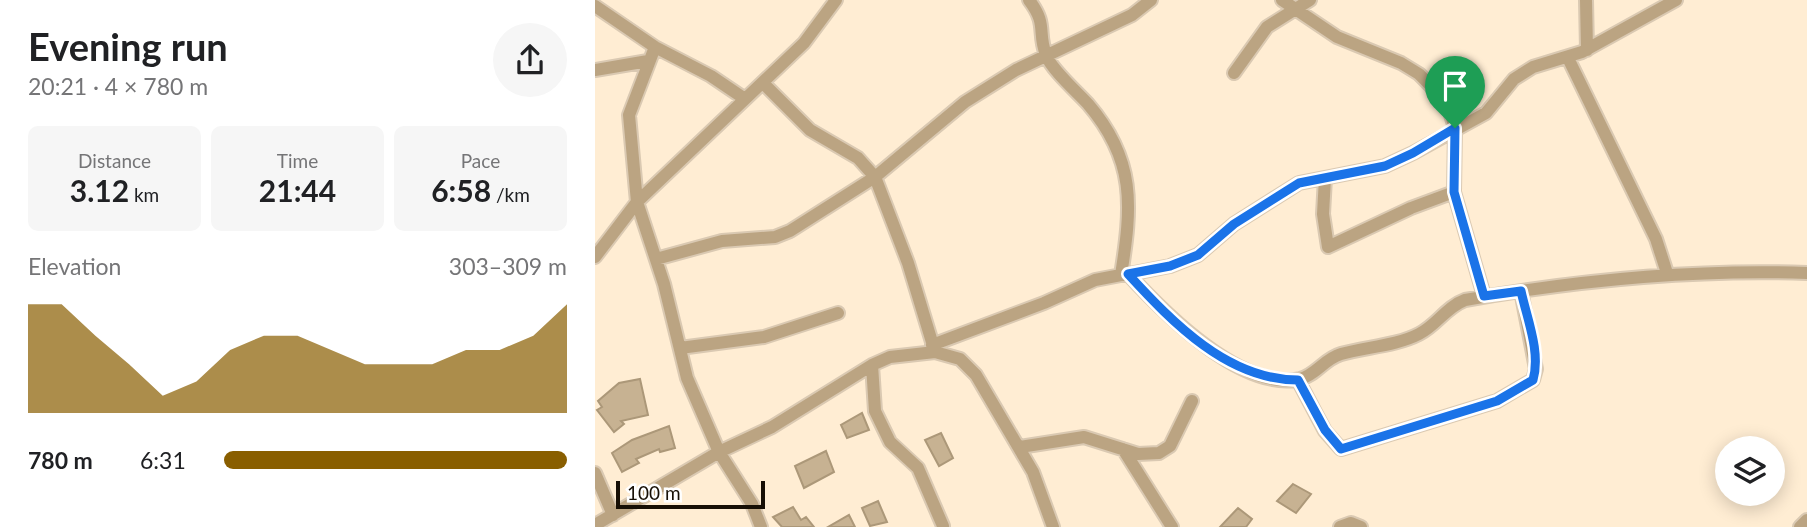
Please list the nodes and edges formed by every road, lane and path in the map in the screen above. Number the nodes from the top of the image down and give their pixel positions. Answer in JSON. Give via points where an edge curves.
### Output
{"nodes":[{"id":1,"x":836,"y":0,"type":"edge"},
{"id":2,"x":1029,"y":0,"type":"edge"},
{"id":3,"x":1151,"y":0,"type":"edge"},
{"id":4,"x":1282,"y":0,"type":"edge"},
{"id":5,"x":1310,"y":0,"type":"edge"},
{"id":6,"x":1586,"y":0,"type":"edge"},
{"id":7,"x":1676,"y":0,"type":"edge"},
{"id":8,"x":595,"y":6,"type":"edge"},
{"id":9,"x":1297,"y":11,"type":"junction"},
{"id":10,"x":655,"y":47,"type":"junction"},
{"id":11,"x":1587,"y":50,"type":"junction"},
{"id":12,"x":1046,"y":55,"type":"junction"},
{"id":13,"x":1569,"y":58,"type":"junction"},
{"id":14,"x":648,"y":61,"type":"junction"},
{"id":15,"x":595,"y":70,"type":"edge"},
{"id":16,"x":1234,"y":73,"type":"dead end"},
{"id":17,"x":763,"y":83,"type":"junction"},
{"id":18,"x":745,"y":99,"type":"junction"},
{"id":19,"x":1455,"y":128,"type":"junction"},
{"id":20,"x":875,"y":177,"type":"junction"},
{"id":21,"x":1325,"y":178,"type":"junction"},
{"id":22,"x":1454,"y":192,"type":"junction"},
{"id":23,"x":637,"y":202,"type":"junction"},
{"id":24,"x":595,"y":257,"type":"edge"},
{"id":25,"x":656,"y":259,"type":"junction"},
{"id":26,"x":1667,"y":273,"type":"junction"},
{"id":27,"x":1807,"y":273,"type":"edge"},
{"id":28,"x":1125,"y":275,"type":"junction"},
{"id":29,"x":1521,"y":291,"type":"junction"},
{"id":30,"x":1484,"y":296,"type":"junction"},
{"id":31,"x":838,"y":313,"type":"dead end"},
{"id":32,"x":680,"y":348,"type":"junction"},
{"id":33,"x":933,"y":348,"type":"junction"},
{"id":34,"x":872,"y":365,"type":"junction"},
{"id":35,"x":1298,"y":380,"type":"junction"},
{"id":36,"x":1192,"y":401,"type":"dead end"},
{"id":37,"x":1020,"y":447,"type":"junction"},
{"id":38,"x":1123,"y":449,"type":"junction"},
{"id":39,"x":719,"y":452,"type":"junction"},
{"id":40,"x":595,"y":473,"type":"edge"},
{"id":41,"x":613,"y":515,"type":"junction"},
{"id":42,"x":1807,"y":520,"type":"edge"},
{"id":43,"x":595,"y":525,"type":"edge"},
{"id":44,"x":761,"y":527,"type":"edge"},
{"id":45,"x":945,"y":527,"type":"edge"},
{"id":46,"x":1053,"y":527,"type":"edge"},
{"id":47,"x":1172,"y":527,"type":"edge"},
{"id":48,"x":1340,"y":527,"type":"edge"},
{"id":49,"x":1361,"y":527,"type":"edge"},
{"id":50,"x":1800,"y":527,"type":"edge"}],
"edges":[{"from":1,"to":17,"type":"street","via":[[804,43]]},
{"from":2,"to":12,"type":"street","via":[[1042,21]]},
{"from":3,"to":12,"type":"street","via":[[1116,23]]},
{"from":4,"to":9,"type":"street"},
{"from":5,"to":9,"type":"street"},
{"from":6,"to":11,"type":"street"},
{"from":7,"to":11,"type":"street"},
{"from":8,"to":10,"type":"street"},
{"from":9,"to":16,"type":"street","via":[[1267,27]]},
{"from":9,"to":19,"type":"street","via":[[1337,37],[1419,74],[1447,102]]},
{"from":10,"to":14,"type":"street"},
{"from":10,"to":18,"type":"street"},
{"from":11,"to":13,"type":"street"},
{"from":12,"to":20,"type":"street","via":[[965,102]]},
{"from":12,"to":28,"type":"street","via":[[1110,131],[1123,157],[1128,185]]},
{"from":13,"to":19,"type":"street","via":[[1533,67],[1514,79],[1486,113]]},
{"from":13,"to":26,"type":"street","via":[[1656,239]]},
{"from":14,"to":15,"type":"street"},
{"from":14,"to":23,"type":"street","via":[[629,115]]},
{"from":17,"to":18,"type":"street"},
{"from":17,"to":20,"type":"street","via":[[810,130],[857,158]]},
{"from":18,"to":23,"type":"street"},
{"from":19,"to":21,"type":"street","via":[[1385,166]]},
{"from":19,"to":22,"type":"street"},
{"from":20,"to":25,"type":"street","via":[[775,237],[722,241]]},
{"from":20,"to":33,"type":"street","via":[[908,263]]},
{"from":21,"to":22,"type":"street","via":[[1328,247]]},
{"from":21,"to":28,"type":"street","via":[[1282,192],[1189,260]]},
{"from":22,"to":30,"type":"street"},
{"from":23,"to":24,"type":"street"},
{"from":23,"to":25,"type":"street"},
{"from":25,"to":32,"type":"street"},
{"from":26,"to":27,"type":"street"},
{"from":26,"to":29,"type":"street"},
{"from":28,"to":33,"type":"street","via":[[1095,280]]},
{"from":28,"to":35,"type":"street","via":[[1181,329],[1248,373]]},
{"from":29,"to":30,"type":"street"},
{"from":29,"to":35,"type":"street","via":[[1536,369],[1533,380],[1497,401],[1341,449],[1325,430]]},
{"from":30,"to":35,"type":"street","via":[[1453,304],[1421,333],[1340,354]]},
{"from":31,"to":32,"type":"street","via":[[764,337]]},
{"from":32,"to":39,"type":"street","via":[[687,378]]},
{"from":33,"to":34,"type":"street"},
{"from":33,"to":37,"type":"street","via":[[969,367]]},
{"from":34,"to":39,"type":"street","via":[[772,427]]},
{"from":34,"to":45,"type":"street","via":[[875,411],[891,442],[919,468]]},
{"from":36,"to":38,"type":"street","via":[[1165,450],[1151,455]]},
{"from":37,"to":38,"type":"street","via":[[1084,437]]},
{"from":37,"to":46,"type":"street"},
{"from":38,"to":47,"type":"street"},
{"from":39,"to":41,"type":"street"},
{"from":39,"to":44,"type":"street"},
{"from":40,"to":41,"type":"street"},
{"from":41,"to":43,"type":"street"},
{"from":42,"to":50,"type":"street"},
{"from":48,"to":49,"type":"street","via":[[1351,523]]}]}
